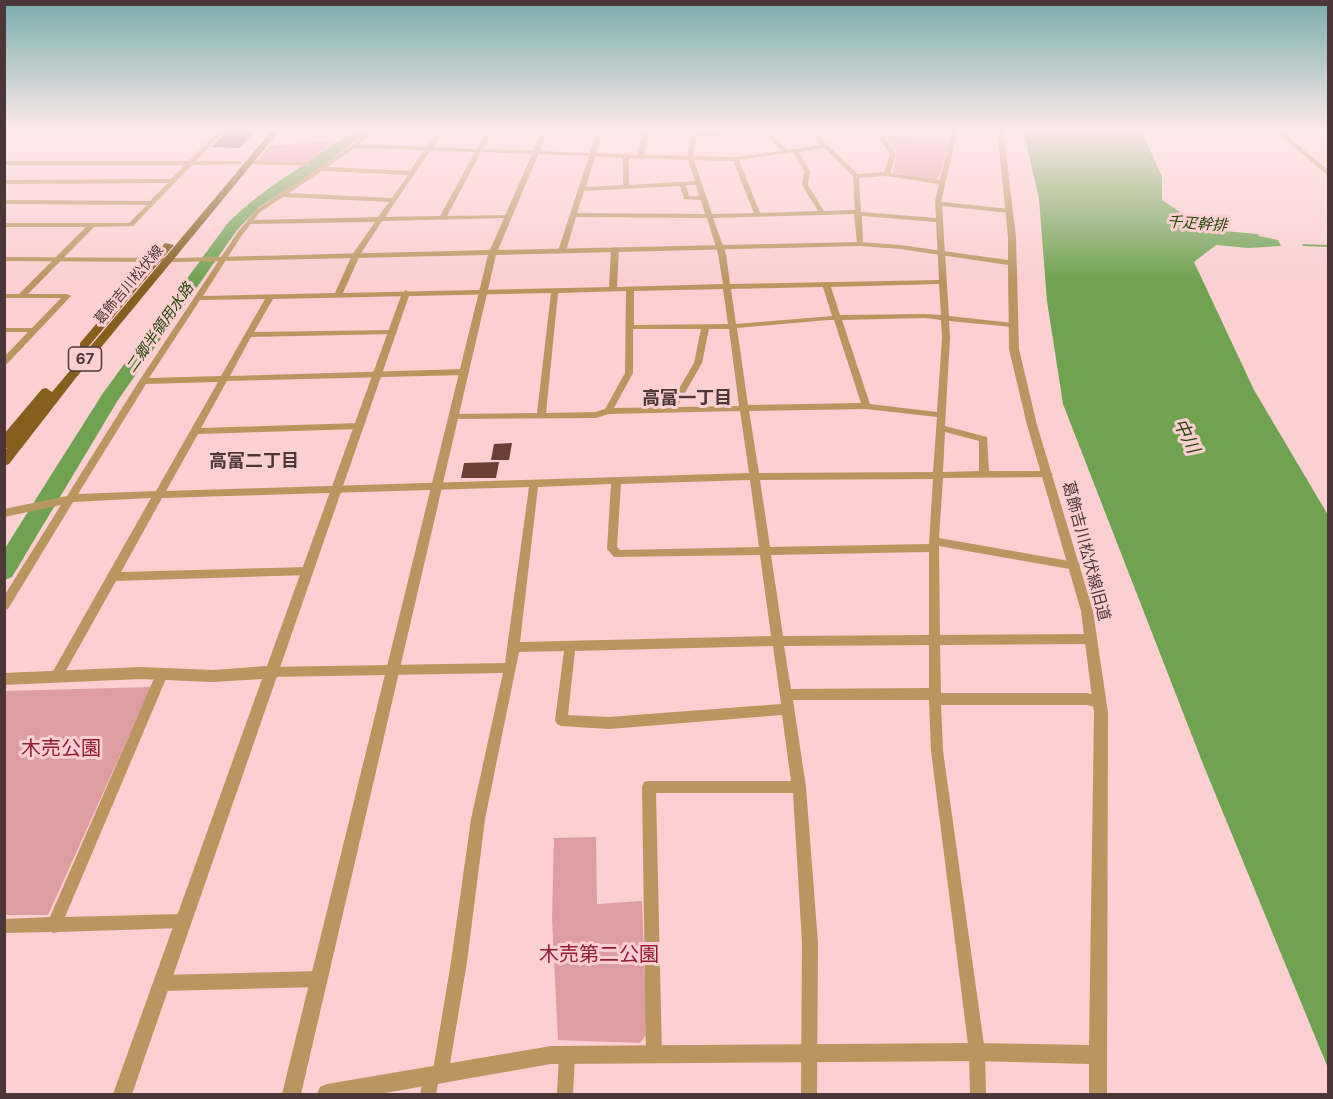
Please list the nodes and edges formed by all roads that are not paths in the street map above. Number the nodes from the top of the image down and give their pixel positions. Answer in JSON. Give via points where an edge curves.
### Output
{"nodes":[{"id":1,"x":53,"y":180,"type":"edge"},
{"id":2,"x":227,"y":180,"type":"edge"},
{"id":3,"x":230,"y":180,"type":"edge"},
{"id":4,"x":303,"y":180,"type":"edge"},
{"id":5,"x":407,"y":180,"type":"edge"},
{"id":6,"x":463,"y":180,"type":"edge"},
{"id":7,"x":523,"y":180,"type":"edge"},
{"id":8,"x":585,"y":180,"type":"edge"},
{"id":9,"x":626,"y":180,"type":"edge"},
{"id":10,"x":744,"y":180,"type":"edge"},
{"id":11,"x":806,"y":180,"type":"edge"},
{"id":12,"x":856,"y":180,"type":"edge"},
{"id":13,"x":929,"y":180,"type":"edge"},
{"id":14,"x":1006,"y":180,"type":"edge"},
{"id":15,"x":174,"y":181,"type":"joint"},
{"id":16,"x":941,"y":182,"type":"joint"},
{"id":17,"x":698,"y":183,"type":"joint"},
{"id":18,"x":683,"y":184,"type":"junction"},
{"id":19,"x":626,"y":186,"type":"junction"},
{"id":20,"x":582,"y":189,"type":"junction"},
{"id":21,"x":279,"y":195,"type":"junction"},
{"id":22,"x":703,"y":198,"type":"junction"},
{"id":23,"x":395,"y":200,"type":"junction"},
{"id":24,"x":4,"y":202,"type":"edge"},
{"id":25,"x":153,"y":203,"type":"junction"},
{"id":26,"x":938,"y":204,"type":"junction"},
{"id":27,"x":1010,"y":211,"type":"junction"},
{"id":28,"x":822,"y":213,"type":"junction"},
{"id":29,"x":857,"y":213,"type":"junction"},
{"id":30,"x":573,"y":215,"type":"junction"},
{"id":31,"x":758,"y":215,"type":"junction"},
{"id":32,"x":710,"y":216,"type":"junction"},
{"id":33,"x":507,"y":218,"type":"junction"},
{"id":34,"x":442,"y":219,"type":"junction"},
{"id":35,"x":381,"y":220,"type":"junction"},
{"id":36,"x":939,"y":220,"type":"junction"},
{"id":37,"x":249,"y":222,"type":"junction"},
{"id":38,"x":4,"y":225,"type":"edge"},
{"id":39,"x":91,"y":226,"type":"junction"},
{"id":40,"x":860,"y":244,"type":"junction"},
{"id":41,"x":721,"y":247,"type":"junction"},
{"id":42,"x":615,"y":249,"type":"junction"},
{"id":43,"x":562,"y":251,"type":"junction"},
{"id":44,"x":493,"y":252,"type":"junction"},
{"id":45,"x":940,"y":253,"type":"junction"},
{"id":46,"x":356,"y":255,"type":"junction"},
{"id":47,"x":4,"y":259,"type":"edge"},
{"id":48,"x":57,"y":259,"type":"junction"},
{"id":49,"x":221,"y":259,"type":"junction"},
{"id":50,"x":156,"y":260,"type":"junction"},
{"id":51,"x":170,"y":260,"type":"junction"},
{"id":52,"x":1013,"y":263,"type":"junction"},
{"id":53,"x":942,"y":282,"type":"junction"},
{"id":54,"x":826,"y":284,"type":"junction"},
{"id":55,"x":727,"y":286,"type":"junction"},
{"id":56,"x":630,"y":288,"type":"junction"},
{"id":57,"x":613,"y":289,"type":"junction"},
{"id":58,"x":555,"y":290,"type":"junction"},
{"id":59,"x":483,"y":292,"type":"junction"},
{"id":60,"x":406,"y":293,"type":"junction"},
{"id":61,"x":338,"y":295,"type":"junction"},
{"id":62,"x":4,"y":296,"type":"edge"},
{"id":63,"x":21,"y":296,"type":"junction"},
{"id":64,"x":270,"y":297,"type":"junction"},
{"id":65,"x":200,"y":298,"type":"junction"},
{"id":66,"x":837,"y":318,"type":"junction"},
{"id":67,"x":945,"y":318,"type":"junction"},
{"id":68,"x":1013,"y":325,"type":"junction"},
{"id":69,"x":630,"y":327,"type":"junction"},
{"id":70,"x":733,"y":327,"type":"junction"},
{"id":71,"x":705,"y":328,"type":"junction"},
{"id":72,"x":4,"y":330,"type":"edge"},
{"id":73,"x":35,"y":330,"type":"junction"},
{"id":74,"x":393,"y":332,"type":"junction"},
{"id":75,"x":248,"y":335,"type":"junction"},
{"id":76,"x":4,"y":362,"type":"edge"},
{"id":77,"x":464,"y":372,"type":"junction"},
{"id":78,"x":377,"y":374,"type":"junction"},
{"id":79,"x":222,"y":379,"type":"junction"},
{"id":80,"x":143,"y":381,"type":"junction"},
{"id":81,"x":866,"y":406,"type":"junction"},
{"id":82,"x":744,"y":408,"type":"junction"},
{"id":83,"x":671,"y":410,"type":"junction"},
{"id":84,"x":608,"y":411,"type":"junction"},
{"id":85,"x":941,"y":415,"type":"junction"},
{"id":86,"x":541,"y":416,"type":"junction"},
{"id":87,"x":453,"y":417,"type":"junction"},
{"id":88,"x":359,"y":426,"type":"junction"},
{"id":89,"x":940,"y":428,"type":"junction"},
{"id":90,"x":194,"y":431,"type":"junction"},
{"id":91,"x":4,"y":444,"type":"edge"},
{"id":92,"x":4,"y":461,"type":"edge"},
{"id":93,"x":938,"y":474,"type":"junction"},
{"id":94,"x":984,"y":474,"type":"junction"},
{"id":95,"x":1048,"y":474,"type":"junction"},
{"id":96,"x":754,"y":476,"type":"junction"},
{"id":97,"x":616,"y":480,"type":"junction"},
{"id":98,"x":534,"y":483,"type":"junction"},
{"id":99,"x":436,"y":487,"type":"junction"},
{"id":100,"x":336,"y":489,"type":"junction"},
{"id":101,"x":158,"y":495,"type":"junction"},
{"id":102,"x":65,"y":500,"type":"junction"},
{"id":103,"x":4,"y":513,"type":"edge"},
{"id":104,"x":934,"y":544,"type":"junction"},
{"id":105,"x":765,"y":551,"type":"junction"},
{"id":106,"x":1075,"y":566,"type":"junction"},
{"id":107,"x":308,"y":571,"type":"junction"},
{"id":108,"x":112,"y":577,"type":"junction"},
{"id":109,"x":4,"y":606,"type":"edge"},
{"id":110,"x":1091,"y":639,"type":"junction"},
{"id":111,"x":933,"y":640,"type":"junction"},
{"id":112,"x":778,"y":641,"type":"junction"},
{"id":113,"x":514,"y":647,"type":"junction"},
{"id":114,"x":570,"y":647,"type":"junction"},
{"id":115,"x":510,"y":668,"type":"junction"},
{"id":116,"x":392,"y":669,"type":"junction"},
{"id":117,"x":271,"y":672,"type":"junction"},
{"id":118,"x":162,"y":674,"type":"junction"},
{"id":119,"x":56,"y":677,"type":"junction"},
{"id":120,"x":4,"y":679,"type":"edge"},
{"id":121,"x":935,"y":697,"type":"junction"},
{"id":122,"x":786,"y":702,"type":"junction"},
{"id":123,"x":1100,"y":702,"type":"junction"},
{"id":124,"x":799,"y":788,"type":"junction"},
{"id":125,"x":183,"y":921,"type":"junction"},
{"id":126,"x":4,"y":926,"type":"edge"},
{"id":127,"x":54,"y":926,"type":"junction"},
{"id":128,"x":318,"y":979,"type":"junction"},
{"id":129,"x":162,"y":983,"type":"junction"},
{"id":130,"x":809,"y":1052,"type":"junction"},
{"id":131,"x":977,"y":1052,"type":"junction"},
{"id":132,"x":654,"y":1054,"type":"junction"},
{"id":133,"x":1099,"y":1054,"type":"junction"},
{"id":134,"x":567,"y":1055,"type":"junction"},
{"id":135,"x":433,"y":1083,"type":"edge"},
{"id":136,"x":122,"y":1095,"type":"edge"},
{"id":137,"x":291,"y":1095,"type":"edge"},
{"id":138,"x":327,"y":1095,"type":"edge"},
{"id":139,"x":565,"y":1095,"type":"edge"},
{"id":140,"x":810,"y":1095,"type":"edge"},
{"id":141,"x":978,"y":1095,"type":"edge"},
{"id":142,"x":1098,"y":1095,"type":"edge"}],
"edges":[{"from":1,"to":15,"type":"street"},
{"from":2,"to":50,"type":"main road","name":"葛飾吉川松伏線","number":"67"},
{"from":3,"to":51,"type":"main road","name":"葛飾吉川松伏線","number":"67"},
{"from":4,"to":21,"type":"street"},
{"from":5,"to":23,"type":"street"},
{"from":6,"to":34,"type":"street"},
{"from":7,"to":33,"type":"street"},
{"from":8,"to":20,"type":"street"},
{"from":9,"to":19,"type":"street"},
{"from":10,"to":31,"type":"street"},
{"from":11,"to":28,"type":"street"},
{"from":12,"to":29,"type":"street"},
{"from":13,"to":16,"type":"street"},
{"from":14,"to":27,"type":"street","name":"葛飾吉川松伏線旧道"},
{"from":15,"to":25,"type":"street"},
{"from":16,"to":26,"type":"street"},
{"from":17,"to":18,"type":"street"},
{"from":17,"to":22,"type":"street"},
{"from":18,"to":19,"type":"street"},
{"from":18,"to":22,"type":"street","via":[[686,198]]},
{"from":19,"to":20,"type":"street"},
{"from":20,"to":30,"type":"street"},
{"from":21,"to":23,"type":"street"},
{"from":21,"to":37,"type":"street"},
{"from":22,"to":32,"type":"street"},
{"from":23,"to":35,"type":"street"},
{"from":24,"to":25,"type":"street"},
{"from":25,"to":39,"type":"street","via":[[131,225]]},
{"from":26,"to":27,"type":"street"},
{"from":26,"to":36,"type":"street"},
{"from":27,"to":52,"type":"street","name":"葛飾吉川松伏線旧道"},
{"from":28,"to":29,"type":"street"},
{"from":28,"to":31,"type":"street"},
{"from":29,"to":36,"type":"street"},
{"from":29,"to":40,"type":"street"},
{"from":30,"to":32,"type":"street"},
{"from":30,"to":43,"type":"street"},
{"from":31,"to":32,"type":"street"},
{"from":32,"to":41,"type":"street"},
{"from":33,"to":34,"type":"street"},
{"from":33,"to":44,"type":"street"},
{"from":34,"to":35,"type":"street"},
{"from":35,"to":37,"type":"street"},
{"from":35,"to":46,"type":"street"},
{"from":36,"to":45,"type":"street"},
{"from":37,"to":49,"type":"street"},
{"from":38,"to":39,"type":"street"},
{"from":39,"to":48,"type":"street"},
{"from":40,"to":41,"type":"street"},
{"from":40,"to":45,"type":"street"},
{"from":41,"to":42,"type":"street"},
{"from":41,"to":55,"type":"street"},
{"from":42,"to":43,"type":"street"},
{"from":42,"to":57,"type":"street"},
{"from":43,"to":44,"type":"street"},
{"from":44,"to":46,"type":"street"},
{"from":44,"to":59,"type":"street"},
{"from":45,"to":52,"type":"street"},
{"from":45,"to":53,"type":"street"},
{"from":46,"to":49,"type":"street"},
{"from":46,"to":61,"type":"street"},
{"from":47,"to":48,"type":"street"},
{"from":48,"to":50,"type":"street"},
{"from":48,"to":63,"type":"street"},
{"from":49,"to":51,"type":"street"},
{"from":49,"to":65,"type":"street"},
{"from":50,"to":51,"type":"street"},
{"from":50,"to":91,"type":"main road","name":"葛飾吉川松伏線","number":"67"},
{"from":51,"to":92,"type":"main road","name":"葛飾吉川松伏線","number":"67"},
{"from":52,"to":68,"type":"street","name":"葛飾吉川松伏線旧道"},
{"from":53,"to":54,"type":"street"},
{"from":53,"to":67,"type":"street"},
{"from":54,"to":55,"type":"street"},
{"from":54,"to":66,"type":"street"},
{"from":55,"to":56,"type":"street"},
{"from":55,"to":70,"type":"street"},
{"from":56,"to":57,"type":"street"},
{"from":56,"to":69,"type":"street"},
{"from":57,"to":58,"type":"street"},
{"from":58,"to":59,"type":"street"},
{"from":58,"to":86,"type":"street"},
{"from":59,"to":60,"type":"street"},
{"from":59,"to":77,"type":"street"},
{"from":60,"to":61,"type":"street"},
{"from":60,"to":74,"type":"street"},
{"from":61,"to":64,"type":"street"},
{"from":62,"to":63,"type":"street"},
{"from":63,"to":73,"type":"street","via":[[67,296]]},
{"from":64,"to":65,"type":"street"},
{"from":64,"to":75,"type":"street"},
{"from":65,"to":80,"type":"street"},
{"from":66,"to":67,"type":"street"},
{"from":66,"to":70,"type":"street"},
{"from":66,"to":81,"type":"street"},
{"from":67,"to":68,"type":"street"},
{"from":67,"to":85,"type":"street"},
{"from":68,"to":95,"type":"street","name":"葛飾吉川松伏線旧道","via":[[1018,370]]},
{"from":69,"to":71,"type":"street"},
{"from":69,"to":84,"type":"street","via":[[629,373]]},
{"from":70,"to":71,"type":"street"},
{"from":70,"to":82,"type":"street"},
{"from":71,"to":83,"type":"street","via":[[698,363]]},
{"from":72,"to":73,"type":"street"},
{"from":73,"to":76,"type":"street"},
{"from":74,"to":75,"type":"street"},
{"from":74,"to":78,"type":"street"},
{"from":75,"to":79,"type":"street"},
{"from":77,"to":78,"type":"street"},
{"from":77,"to":87,"type":"street"},
{"from":78,"to":79,"type":"street"},
{"from":78,"to":88,"type":"street"},
{"from":79,"to":80,"type":"street"},
{"from":79,"to":90,"type":"street"},
{"from":80,"to":102,"type":"street"},
{"from":81,"to":82,"type":"street"},
{"from":81,"to":85,"type":"street"},
{"from":82,"to":83,"type":"street"},
{"from":82,"to":96,"type":"street"},
{"from":83,"to":84,"type":"street"},
{"from":84,"to":86,"type":"street","via":[[596,415]]},
{"from":85,"to":89,"type":"street"},
{"from":86,"to":87,"type":"street"},
{"from":87,"to":99,"type":"street"},
{"from":88,"to":90,"type":"street"},
{"from":88,"to":100,"type":"street"},
{"from":89,"to":93,"type":"street"},
{"from":89,"to":94,"type":"street","via":[[984,439]]},
{"from":90,"to":101,"type":"street"},
{"from":93,"to":94,"type":"street"},
{"from":93,"to":96,"type":"street"},
{"from":93,"to":104,"type":"street"},
{"from":94,"to":95,"type":"street"},
{"from":95,"to":106,"type":"street","name":"葛飾吉川松伏線旧道"},
{"from":96,"to":97,"type":"street"},
{"from":96,"to":105,"type":"street"},
{"from":97,"to":98,"type":"street"},
{"from":97,"to":105,"type":"street","via":[[612,549],[618,554]]},
{"from":98,"to":99,"type":"street"},
{"from":98,"to":113,"type":"street"},
{"from":99,"to":100,"type":"street"},
{"from":99,"to":116,"type":"street"},
{"from":100,"to":101,"type":"street"},
{"from":100,"to":107,"type":"street"},
{"from":101,"to":102,"type":"street"},
{"from":101,"to":108,"type":"street"},
{"from":102,"to":103,"type":"street"},
{"from":102,"to":109,"type":"street"},
{"from":104,"to":105,"type":"street"},
{"from":104,"to":106,"type":"street"},
{"from":104,"to":111,"type":"street"},
{"from":105,"to":112,"type":"street"},
{"from":106,"to":110,"type":"street","name":"葛飾吉川松伏線旧道"},
{"from":107,"to":108,"type":"street"},
{"from":107,"to":117,"type":"street"},
{"from":108,"to":119,"type":"street"},
{"from":110,"to":111,"type":"street"},
{"from":110,"to":123,"type":"street","name":"葛飾吉川松伏線旧道"},
{"from":111,"to":112,"type":"street"},
{"from":111,"to":121,"type":"street"},
{"from":112,"to":114,"type":"street"},
{"from":112,"to":122,"type":"street"},
{"from":113,"to":114,"type":"street"},
{"from":113,"to":115,"type":"street"},
{"from":114,"to":122,"type":"street","via":[[561,720],[631,722]]},
{"from":115,"to":116,"type":"street"},
{"from":115,"to":135,"type":"street","via":[[478,819],[459,962]]},
{"from":116,"to":117,"type":"street"},
{"from":116,"to":128,"type":"street"},
{"from":117,"to":118,"type":"street"},
{"from":117,"to":125,"type":"street"},
{"from":118,"to":119,"type":"street"},
{"from":118,"to":127,"type":"street"},
{"from":119,"to":120,"type":"street"},
{"from":121,"to":122,"type":"street","via":[[927,693]]},
{"from":121,"to":123,"type":"street"},
{"from":121,"to":131,"type":"street","via":[[937,751]]},
{"from":122,"to":124,"type":"street"},
{"from":123,"to":133,"type":"street","name":"葛飾吉川松伏線旧道"},
{"from":124,"to":130,"type":"street","via":[[810,943]]},
{"from":124,"to":132,"type":"street","via":[[649,788]]},
{"from":125,"to":127,"type":"street"},
{"from":125,"to":129,"type":"street"},
{"from":126,"to":127,"type":"street"},
{"from":128,"to":129,"type":"street"},
{"from":128,"to":137,"type":"street"},
{"from":129,"to":136,"type":"street"},
{"from":130,"to":131,"type":"street"},
{"from":130,"to":132,"type":"street"},
{"from":130,"to":140,"type":"street"},
{"from":131,"to":133,"type":"street"},
{"from":131,"to":141,"type":"street"},
{"from":132,"to":134,"type":"street"},
{"from":133,"to":142,"type":"street","name":"葛飾吉川松伏線旧道"},
{"from":134,"to":135,"type":"street","via":[[551,1055]]},
{"from":134,"to":139,"type":"street"},
{"from":135,"to":138,"type":"street"}]}
